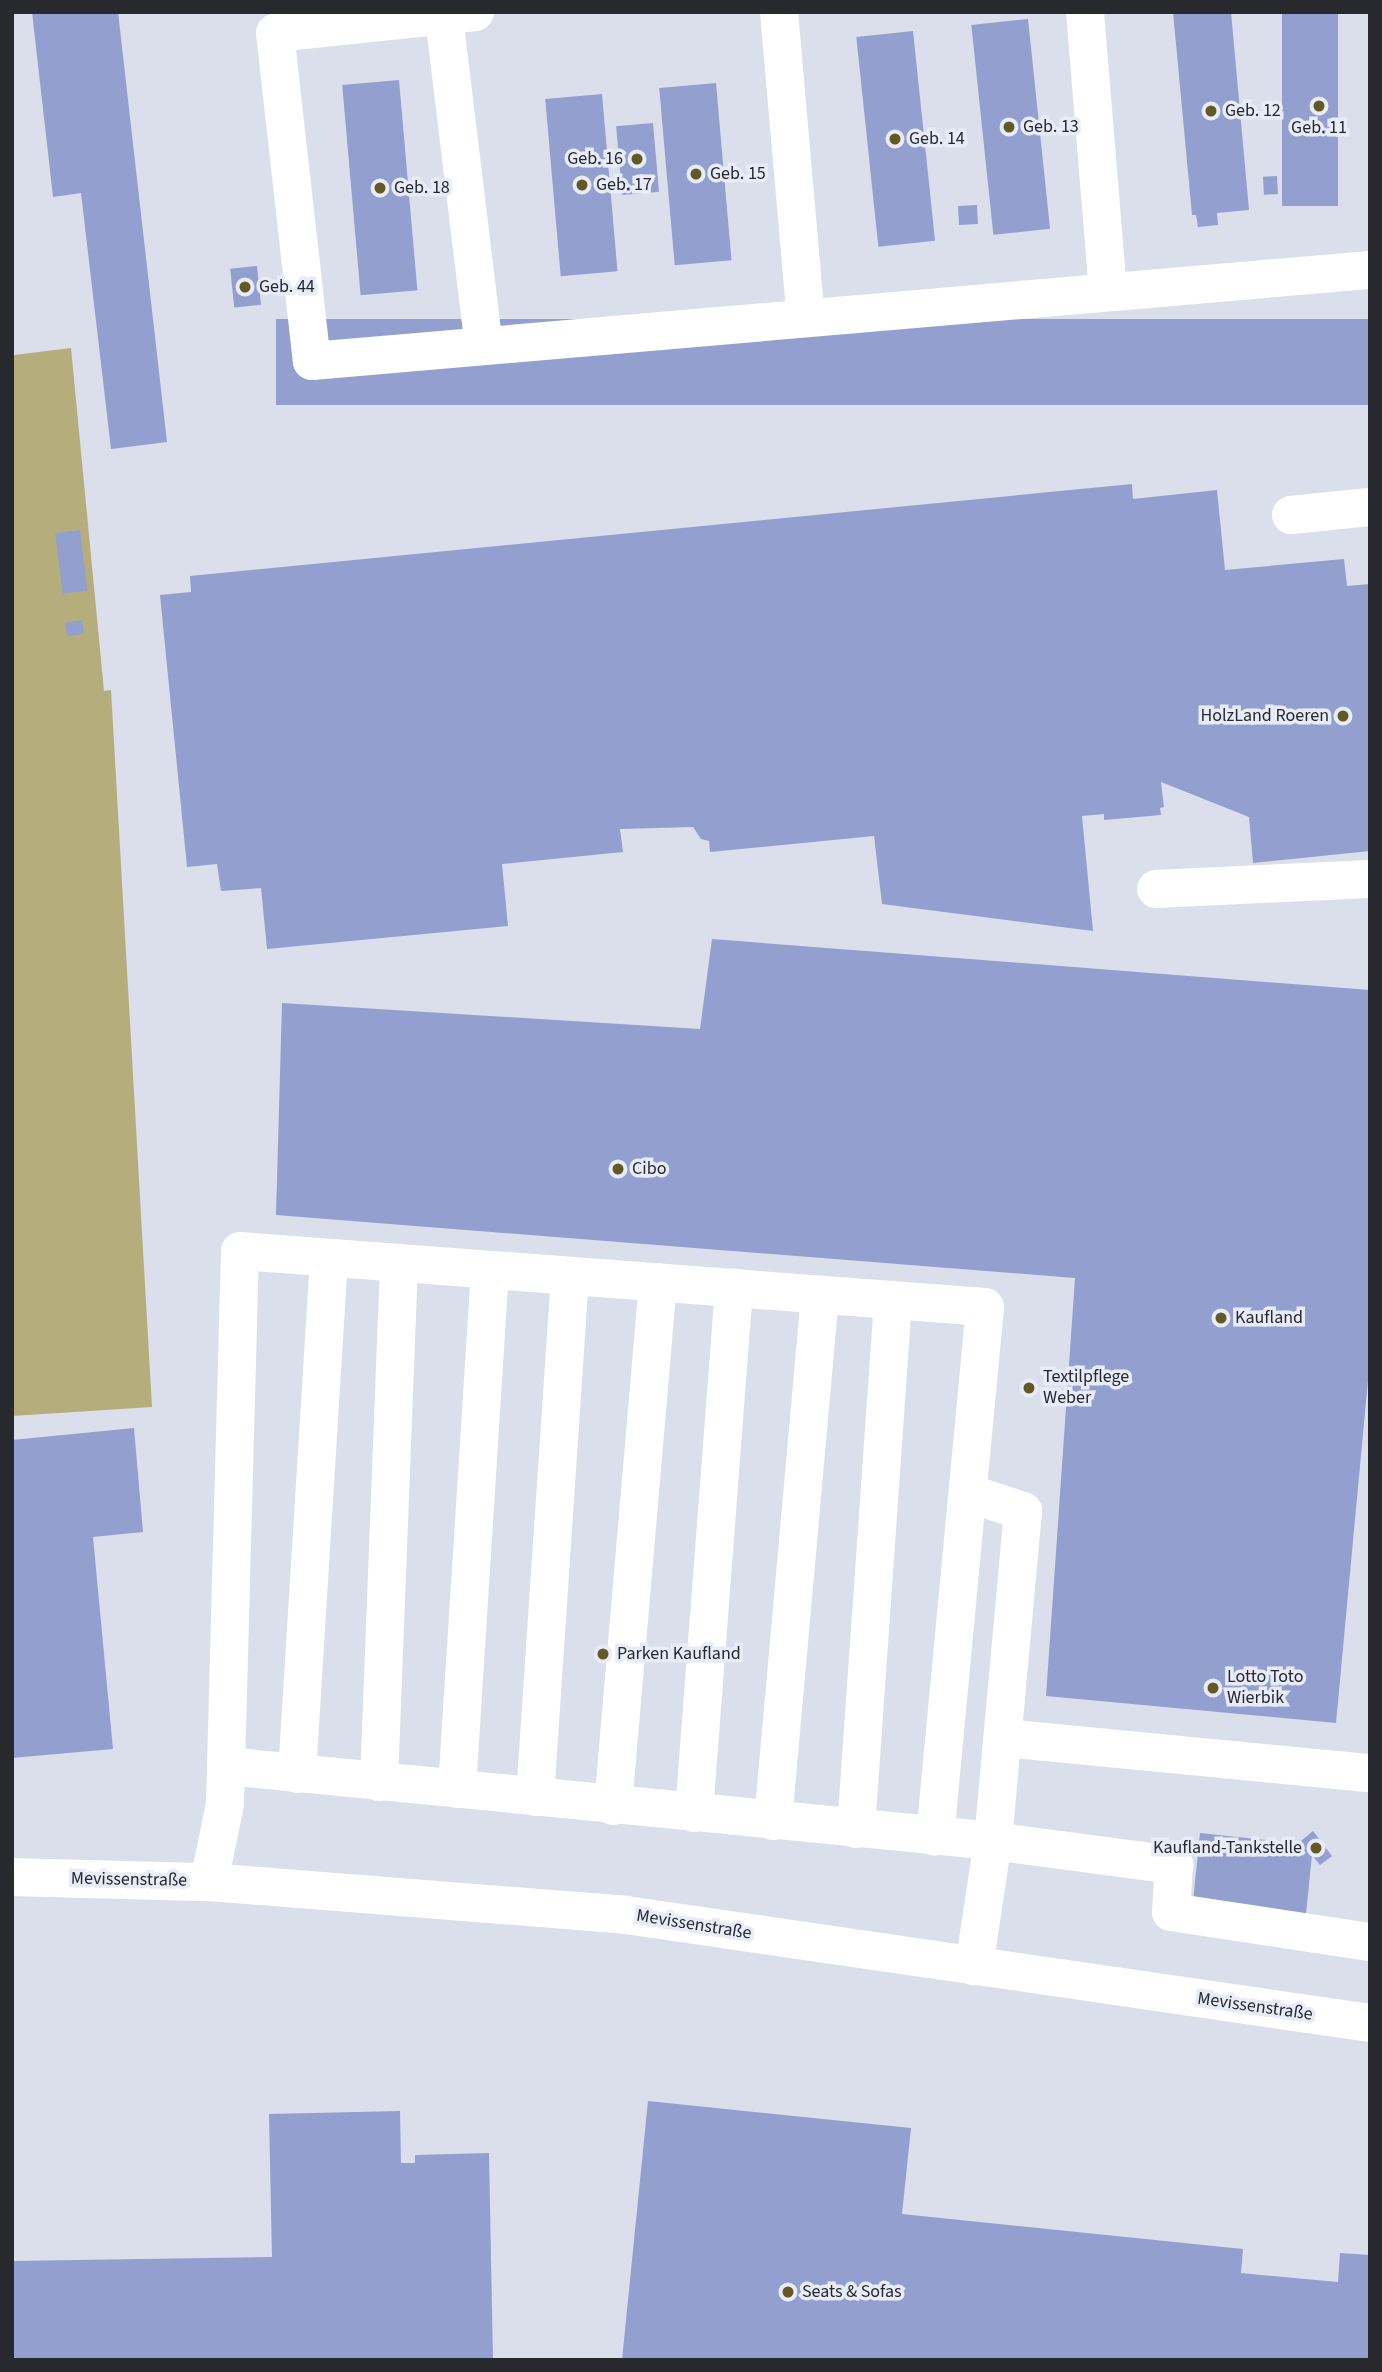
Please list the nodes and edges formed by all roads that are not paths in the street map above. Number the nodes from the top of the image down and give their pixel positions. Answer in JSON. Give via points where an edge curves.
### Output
{"nodes":[{"id":1,"x":779,"y":12,"type":"edge"},
{"id":2,"x":1086,"y":12,"type":"edge"},
{"id":3,"x":460,"y":15,"type":"edge"},
{"id":4,"x":1370,"y":270,"type":"edge"},
{"id":5,"x":1108,"y":292,"type":"junction"},
{"id":6,"x":806,"y":318,"type":"junction"},
{"id":7,"x":484,"y":346,"type":"junction"},
{"id":8,"x":1370,"y":507,"type":"edge"},
{"id":9,"x":1291,"y":515,"type":"dead end"},
{"id":10,"x":1370,"y":879,"type":"edge"},
{"id":11,"x":1156,"y":889,"type":"dead end"},
{"id":12,"x":329,"y":1258,"type":"junction"},
{"id":13,"x":399,"y":1263,"type":"junction"},
{"id":14,"x":490,"y":1270,"type":"junction"},
{"id":15,"x":570,"y":1276,"type":"junction"},
{"id":16,"x":658,"y":1282,"type":"junction"},
{"id":17,"x":734,"y":1288,"type":"junction"},
{"id":18,"x":820,"y":1295,"type":"junction"},
{"id":19,"x":893,"y":1301,"type":"junction"},
{"id":20,"x":968,"y":1493,"type":"junction"},
{"id":21,"x":1004,"y":1738,"type":"junction"},
{"id":22,"x":226,"y":1766,"type":"junction"},
{"id":23,"x":1370,"y":1773,"type":"edge"},
{"id":24,"x":298,"y":1774,"type":"junction"},
{"id":25,"x":379,"y":1782,"type":"junction"},
{"id":26,"x":457,"y":1789,"type":"junction"},
{"id":27,"x":535,"y":1797,"type":"junction"},
{"id":28,"x":613,"y":1805,"type":"junction"},
{"id":29,"x":694,"y":1813,"type":"junction"},
{"id":30,"x":774,"y":1821,"type":"junction"},
{"id":31,"x":856,"y":1829,"type":"junction"},
{"id":32,"x":935,"y":1837,"type":"junction"},
{"id":33,"x":993,"y":1841,"type":"junction"},
{"id":34,"x":12,"y":1877,"type":"edge"},
{"id":35,"x":209,"y":1882,"type":"junction"},
{"id":36,"x":1370,"y":1942,"type":"edge"},
{"id":37,"x":974,"y":1967,"type":"junction"},
{"id":38,"x":1370,"y":2023,"type":"edge"}],
"edges":[{"from":1,"to":6,"type":"street"},
{"from":2,"to":5,"type":"street"},
{"from":3,"to":7,"type":"street"},
{"from":3,"to":7,"type":"street","via":[[275,33],[312,361]]},
{"from":4,"to":5,"type":"street"},
{"from":5,"to":6,"type":"street"},
{"from":6,"to":7,"type":"street"},
{"from":8,"to":9,"type":"street"},
{"from":10,"to":11,"type":"street"},
{"from":12,"to":13,"type":"street"},
{"from":12,"to":22,"type":"street","via":[[240,1251]]},
{"from":12,"to":24,"type":"street"},
{"from":13,"to":14,"type":"street"},
{"from":13,"to":25,"type":"street"},
{"from":14,"to":15,"type":"street"},
{"from":14,"to":26,"type":"street"},
{"from":15,"to":16,"type":"street"},
{"from":15,"to":27,"type":"street"},
{"from":16,"to":17,"type":"street"},
{"from":16,"to":28,"type":"street"},
{"from":17,"to":18,"type":"street"},
{"from":17,"to":29,"type":"street"},
{"from":18,"to":19,"type":"street"},
{"from":18,"to":30,"type":"street"},
{"from":19,"to":20,"type":"street","via":[[985,1307]]},
{"from":19,"to":31,"type":"street"},
{"from":20,"to":21,"type":"street","via":[[1023,1511]]},
{"from":20,"to":32,"type":"street"},
{"from":21,"to":23,"type":"street"},
{"from":21,"to":33,"type":"street"},
{"from":22,"to":24,"type":"street"},
{"from":22,"to":35,"type":"street","via":[[225,1804]]},
{"from":24,"to":25,"type":"street"},
{"from":25,"to":26,"type":"street"},
{"from":26,"to":27,"type":"street"},
{"from":27,"to":28,"type":"street"},
{"from":28,"to":29,"type":"street"},
{"from":29,"to":30,"type":"street"},
{"from":30,"to":31,"type":"street"},
{"from":31,"to":32,"type":"street"},
{"from":32,"to":33,"type":"street"},
{"from":33,"to":36,"type":"street","via":[[1174,1864],[1171,1912]]},
{"from":33,"to":37,"type":"street"},
{"from":34,"to":35,"type":"street","name":"Mevissenstraße"},
{"from":35,"to":37,"type":"street","name":"Mevissenstraße","via":[[626,1914]]},
{"from":37,"to":38,"type":"street","name":"Mevissenstraße"}]}
